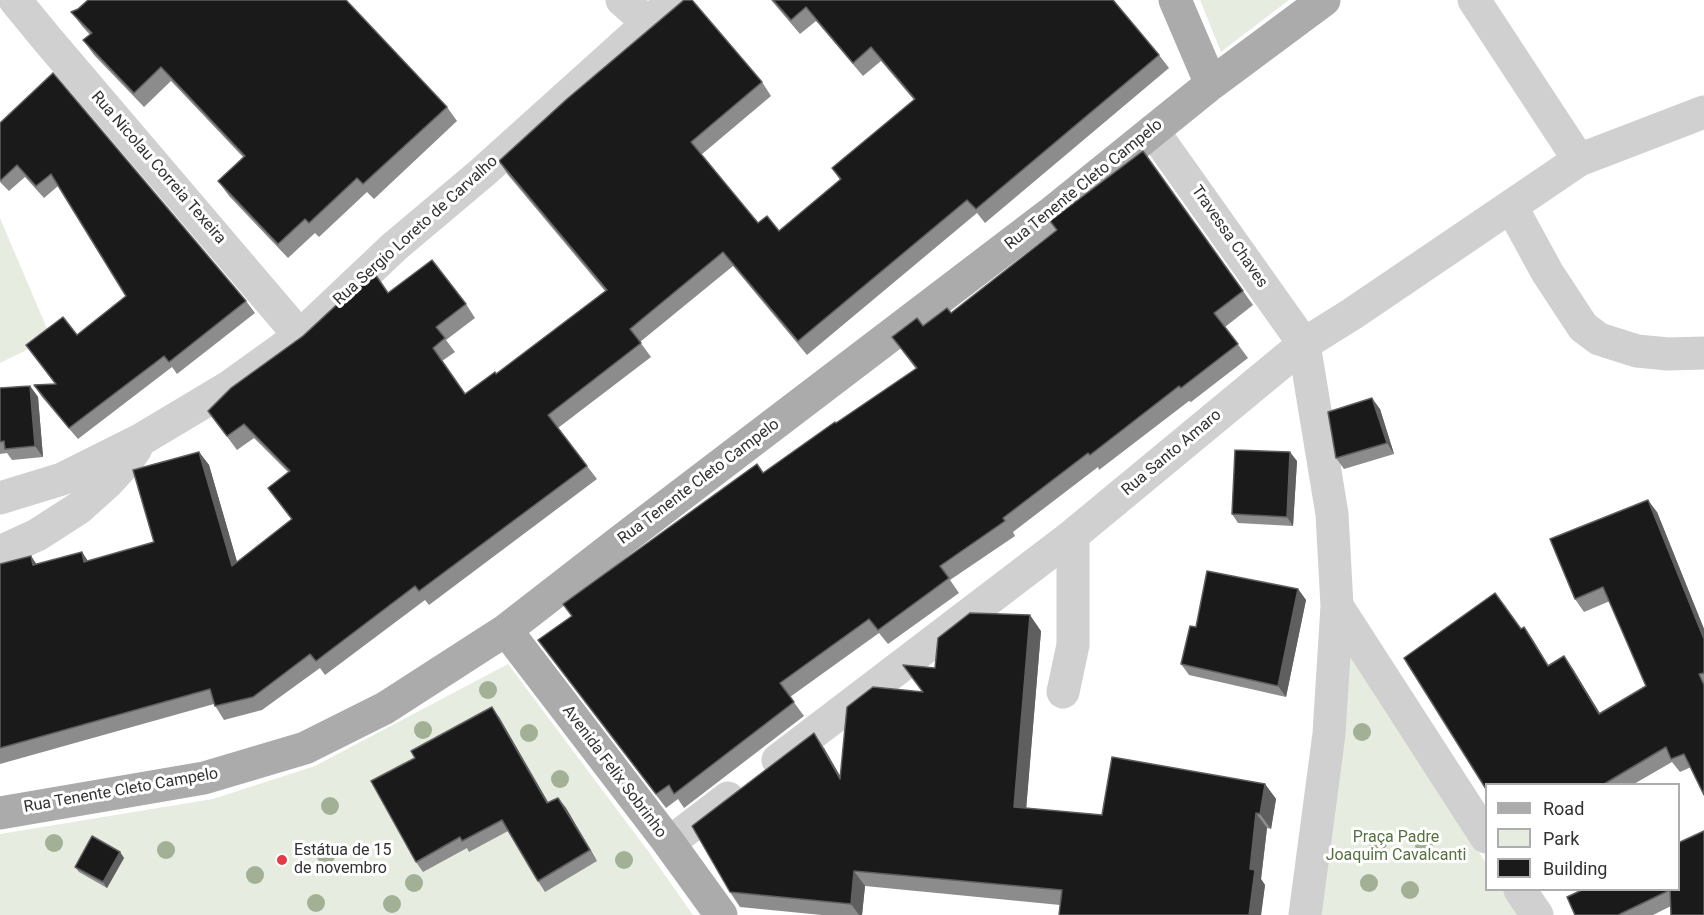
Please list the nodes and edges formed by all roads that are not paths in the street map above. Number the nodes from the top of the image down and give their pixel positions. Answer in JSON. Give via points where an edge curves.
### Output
{"nodes":[{"id":1,"x":15,"y":0,"type":"edge"},
{"id":2,"x":622,"y":0,"type":"edge"},
{"id":3,"x":674,"y":0,"type":"edge"},
{"id":4,"x":1175,"y":0,"type":"edge"},
{"id":5,"x":1324,"y":0,"type":"edge"},
{"id":6,"x":1474,"y":0,"type":"edge"},
{"id":7,"x":648,"y":23,"type":"junction"},
{"id":8,"x":1211,"y":84,"type":"junction"},
{"id":9,"x":1704,"y":111,"type":"edge"},
{"id":10,"x":1153,"y":131,"type":"junction"},
{"id":11,"x":1579,"y":160,"type":"junction"},
{"id":12,"x":1511,"y":206,"type":"junction"},
{"id":13,"x":300,"y":336,"type":"junction"},
{"id":14,"x":1304,"y":344,"type":"junction"},
{"id":15,"x":1704,"y":352,"type":"edge"},
{"id":16,"x":142,"y":439,"type":"junction"},
{"id":17,"x":0,"y":498,"type":"edge"},
{"id":18,"x":1073,"y":535,"type":"junction"},
{"id":19,"x":0,"y":552,"type":"edge"},
{"id":20,"x":1337,"y":606,"type":"junction"},
{"id":21,"x":506,"y":630,"type":"junction"},
{"id":22,"x":1063,"y":692,"type":"dead end"},
{"id":23,"x":0,"y":813,"type":"edge"},
{"id":24,"x":1485,"y":835,"type":"edge"},
{"id":25,"x":669,"y":843,"type":"junction"},
{"id":26,"x":1521,"y":891,"type":"edge"},
{"id":27,"x":721,"y":915,"type":"edge"},
{"id":28,"x":1305,"y":915,"type":"edge"},
{"id":29,"x":1537,"y":915,"type":"edge"}],
"edges":[{"from":1,"to":13,"type":"street","name":"Rua Nicolau Correia Texeira"},
{"from":2,"to":7,"type":"street"},
{"from":3,"to":7,"type":"street","name":"Rua Sergio Loreto de Carvalho"},
{"from":4,"to":8,"type":"main road"},
{"from":5,"to":8,"type":"main road","name":"Rua Tenente Cleto Campelo"},
{"from":6,"to":11,"type":"street"},
{"from":7,"to":13,"type":"street","name":"Rua Sergio Loreto de Carvalho","via":[[394,247]]},
{"from":8,"to":10,"type":"main road","name":"Rua Tenente Cleto Campelo"},
{"from":9,"to":11,"type":"street","name":"Rua Santo Amaro"},
{"from":10,"to":14,"type":"street","name":"Travessa Chaves"},
{"from":10,"to":21,"type":"main road","name":"Rua Tenente Cleto Campelo"},
{"from":11,"to":12,"type":"street","name":"Rua Santo Amaro"},
{"from":12,"to":14,"type":"street","name":"Rua Santo Amaro"},
{"from":12,"to":15,"type":"street","via":[[1583,327],[1599,339],[1637,351]]},
{"from":13,"to":16,"type":"street","name":"Rua Sergio Loreto de Carvalho","via":[[228,387]]},
{"from":14,"to":18,"type":"street","name":"Rua Santo Amaro"},
{"from":14,"to":20,"type":"street","via":[[1332,513]]},
{"from":16,"to":17,"type":"street","name":"Rua Sergio Loreto de Carvalho","via":[[62,479]]},
{"from":16,"to":19,"type":"street","name":"Rua Sergio Loreto de Carvalho","via":[[108,482],[79,508],[37,535]]},
{"from":18,"to":22,"type":"street","via":[[1073,645]]},
{"from":18,"to":25,"type":"street","name":"Rua Santo Amaro"},
{"from":20,"to":24,"type":"street"},
{"from":20,"to":28,"type":"street","via":[[1329,734]]},
{"from":21,"to":23,"type":"main road","name":"Rua Tenente Cleto Campelo","via":[[385,708],[305,748],[204,778]]},
{"from":21,"to":25,"type":"main road","name":"Avenida Felix Sobrinho"},
{"from":25,"to":27,"type":"main road","name":"Avenida Felix Sobrinho"},
{"from":26,"to":29,"type":"street"}]}
